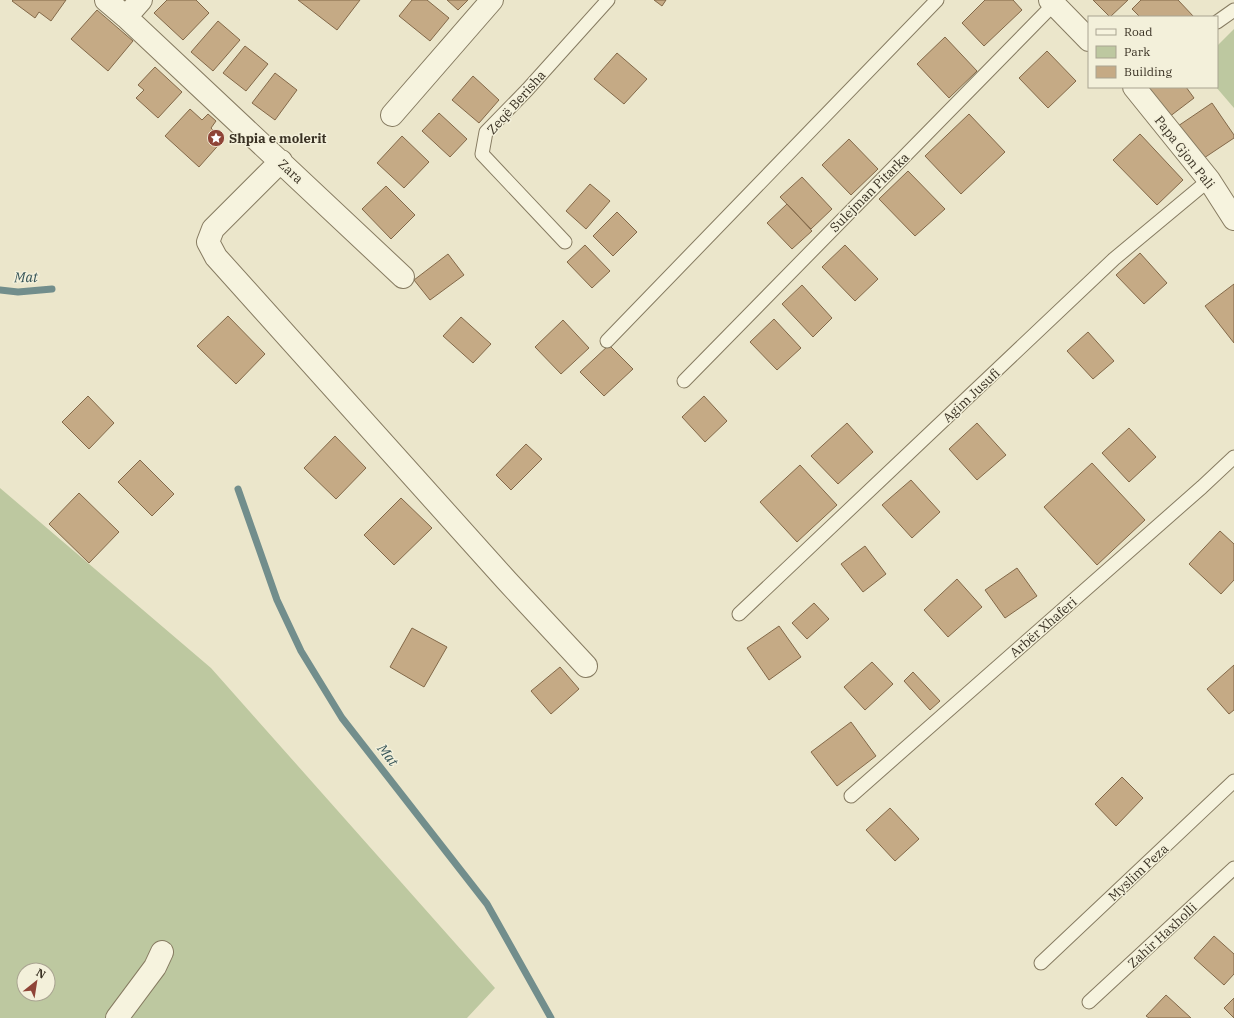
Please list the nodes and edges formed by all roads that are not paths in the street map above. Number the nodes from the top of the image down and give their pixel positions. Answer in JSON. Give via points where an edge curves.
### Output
{"nodes":[{"id":1,"x":106,"y":0,"type":"edge"},
{"id":2,"x":140,"y":0,"type":"edge"},
{"id":3,"x":492,"y":0,"type":"edge"},
{"id":4,"x":608,"y":0,"type":"edge"},
{"id":5,"x":937,"y":0,"type":"edge"},
{"id":6,"x":1052,"y":2,"type":"edge"},
{"id":7,"x":1234,"y":10,"type":"edge"},
{"id":8,"x":126,"y":17,"type":"junction"},
{"id":9,"x":1218,"y":21,"type":"edge"},
{"id":10,"x":1088,"y":39,"type":"edge"},
{"id":11,"x":1135,"y":88,"type":"edge"},
{"id":12,"x":392,"y":115,"type":"dead end"},
{"id":13,"x":280,"y":161,"type":"junction"},
{"id":14,"x":1208,"y":180,"type":"junction"},
{"id":15,"x":1234,"y":219,"type":"edge"},
{"id":16,"x":565,"y":242,"type":"dead end"},
{"id":17,"x":403,"y":277,"type":"dead end"},
{"id":18,"x":607,"y":341,"type":"dead end"},
{"id":19,"x":684,"y":381,"type":"dead end"},
{"id":20,"x":1234,"y":457,"type":"edge"},
{"id":21,"x":739,"y":614,"type":"dead end"},
{"id":22,"x":586,"y":666,"type":"dead end"},
{"id":23,"x":1234,"y":781,"type":"edge"},
{"id":24,"x":851,"y":796,"type":"dead end"},
{"id":25,"x":1234,"y":868,"type":"edge"},
{"id":26,"x":162,"y":952,"type":"dead end"},
{"id":27,"x":1041,"y":963,"type":"dead end"},
{"id":28,"x":1089,"y":1002,"type":"dead end"},
{"id":29,"x":116,"y":1018,"type":"edge"}],
"edges":[{"from":1,"to":8,"type":"street","name":"Zara"},
{"from":2,"to":8,"type":"street"},
{"from":3,"to":12,"type":"street"},
{"from":4,"to":16,"type":"lane","name":"Zeqë Berisha","via":[[486,132],[482,154]]},
{"from":5,"to":18,"type":"lane"},
{"from":6,"to":10,"type":"street"},
{"from":6,"to":19,"type":"lane","name":"Sulejman Pitarka"},
{"from":7,"to":9,"type":"lane"},
{"from":8,"to":13,"type":"street","name":"Zara"},
{"from":11,"to":14,"type":"street","name":"Papa Gjon Pali"},
{"from":13,"to":17,"type":"street","name":"Zara"},
{"from":13,"to":22,"type":"street","via":[[213,229],[208,242],[216,257]]},
{"from":14,"to":15,"type":"street","name":"Papa Gjon Pali"},
{"from":14,"to":21,"type":"lane","name":"Agim Jusufi","via":[[1114,259]]},
{"from":20,"to":24,"type":"lane","name":"Arbër Xhaferi"},
{"from":23,"to":27,"type":"lane","name":"Myslim Peza"},
{"from":25,"to":28,"type":"lane","name":"Zahir Haxholli"},
{"from":26,"to":29,"type":"street","via":[[155,967]]}]}
